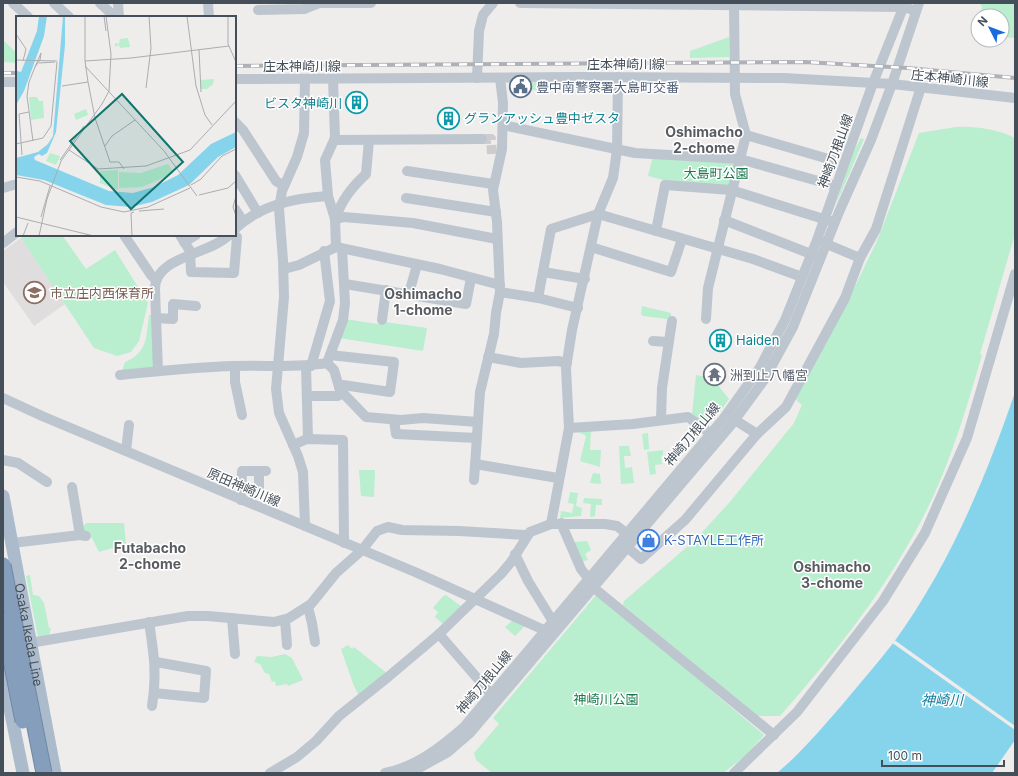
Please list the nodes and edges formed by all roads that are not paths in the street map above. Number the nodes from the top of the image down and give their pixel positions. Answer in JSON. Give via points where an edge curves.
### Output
{"nodes":[{"id":1,"x":12,"y":3,"type":"edge"},
{"id":2,"x":54,"y":3,"type":"edge"},
{"id":3,"x":100,"y":3,"type":"edge"},
{"id":4,"x":118,"y":3,"type":"edge"},
{"id":5,"x":208,"y":3,"type":"edge"},
{"id":6,"x":371,"y":3,"type":"edge"},
{"id":7,"x":492,"y":3,"type":"edge"},
{"id":8,"x":520,"y":3,"type":"edge"},
{"id":9,"x":904,"y":5,"type":"edge"},
{"id":10,"x":734,"y":6,"type":"junction"},
{"id":11,"x":918,"y":7,"type":"edge"},
{"id":12,"x":258,"y":10,"type":"dead end"},
{"id":13,"x":27,"y":16,"type":"edge"},
{"id":14,"x":68,"y":16,"type":"edge"},
{"id":15,"x":114,"y":16,"type":"edge"},
{"id":16,"x":120,"y":16,"type":"edge"},
{"id":17,"x":209,"y":16,"type":"edge"},
{"id":18,"x":618,"y":77,"type":"junction"},
{"id":19,"x":734,"y":77,"type":"junction"},
{"id":20,"x":477,"y":78,"type":"junction"},
{"id":21,"x":500,"y":78,"type":"junction"},
{"id":22,"x":236,"y":79,"type":"edge"},
{"id":23,"x":305,"y":79,"type":"junction"},
{"id":24,"x":333,"y":80,"type":"junction"},
{"id":25,"x":3,"y":82,"type":"edge"},
{"id":26,"x":16,"y":82,"type":"edge"},
{"id":27,"x":873,"y":83,"type":"junction"},
{"id":28,"x":892,"y":84,"type":"junction"},
{"id":29,"x":921,"y":87,"type":"junction"},
{"id":30,"x":1015,"y":98,"type":"edge"},
{"id":31,"x":236,"y":123,"type":"edge"},
{"id":32,"x":503,"y":125,"type":"junction"},
{"id":33,"x":746,"y":135,"type":"junction"},
{"id":34,"x":482,"y":139,"type":"dead end"},
{"id":35,"x":334,"y":140,"type":"junction"},
{"id":36,"x":369,"y":140,"type":"junction"},
{"id":37,"x":617,"y":150,"type":"junction"},
{"id":38,"x":492,"y":154,"type":"tunnel mouth"},
{"id":39,"x":740,"y":159,"type":"junction"},
{"id":40,"x":832,"y":160,"type":"dead end"},
{"id":41,"x":407,"y":171,"type":"dead end"},
{"id":42,"x":496,"y":172,"type":"junction"},
{"id":43,"x":236,"y":177,"type":"edge"},
{"id":44,"x":16,"y":184,"type":"edge"},
{"id":45,"x":493,"y":184,"type":"junction"},
{"id":46,"x":284,"y":186,"type":"junction"},
{"id":47,"x":836,"y":186,"type":"junction"},
{"id":48,"x":3,"y":188,"type":"edge"},
{"id":49,"x":731,"y":190,"type":"junction"},
{"id":50,"x":328,"y":196,"type":"junction"},
{"id":51,"x":406,"y":198,"type":"dead end"},
{"id":52,"x":280,"y":204,"type":"junction"},
{"id":53,"x":236,"y":211,"type":"edge"},
{"id":54,"x":496,"y":212,"type":"junction"},
{"id":55,"x":258,"y":213,"type":"junction"},
{"id":56,"x":598,"y":214,"type":"junction"},
{"id":57,"x":335,"y":219,"type":"junction"},
{"id":58,"x":824,"y":219,"type":"junction"},
{"id":59,"x":724,"y":220,"type":"junction"},
{"id":60,"x":243,"y":222,"type":"junction"},
{"id":61,"x":835,"y":223,"type":"junction"},
{"id":62,"x":236,"y":228,"type":"edge"},
{"id":63,"x":656,"y":231,"type":"junction"},
{"id":64,"x":16,"y":232,"type":"edge"},
{"id":65,"x":125,"y":236,"type":"edge"},
{"id":66,"x":228,"y":236,"type":"edge"},
{"id":67,"x":235,"y":236,"type":"edge"},
{"id":68,"x":5,"y":238,"type":"edge"},
{"id":69,"x":182,"y":238,"type":"edge"},
{"id":70,"x":498,"y":239,"type":"junction"},
{"id":71,"x":682,"y":239,"type":"junction"},
{"id":72,"x":817,"y":240,"type":"junction"},
{"id":73,"x":827,"y":244,"type":"junction"},
{"id":74,"x":339,"y":248,"type":"junction"},
{"id":75,"x":591,"y":248,"type":"junction"},
{"id":76,"x":718,"y":250,"type":"junction"},
{"id":77,"x":324,"y":251,"type":"junction"},
{"id":78,"x":811,"y":254,"type":"junction"},
{"id":79,"x":191,"y":255,"type":"junction"},
{"id":80,"x":860,"y":258,"type":"junction"},
{"id":81,"x":821,"y":259,"type":"junction"},
{"id":82,"x":417,"y":265,"type":"junction"},
{"id":83,"x":284,"y":269,"type":"junction"},
{"id":84,"x":543,"y":272,"type":"junction"},
{"id":85,"x":1015,"y":274,"type":"edge"},
{"id":86,"x":802,"y":277,"type":"junction"},
{"id":87,"x":471,"y":278,"type":"junction"},
{"id":88,"x":585,"y":279,"type":"junction"},
{"id":89,"x":156,"y":280,"type":"junction"},
{"id":90,"x":345,"y":284,"type":"junction"},
{"id":91,"x":500,"y":289,"type":"junction"},
{"id":92,"x":386,"y":290,"type":"junction"},
{"id":93,"x":409,"y":293,"type":"junction"},
{"id":94,"x":538,"y":298,"type":"junction"},
{"id":95,"x":196,"y":306,"type":"dead end"},
{"id":96,"x":578,"y":308,"type":"junction"},
{"id":97,"x":156,"y":318,"type":"junction"},
{"id":98,"x":706,"y":319,"type":"dead end"},
{"id":99,"x":382,"y":320,"type":"dead end"},
{"id":100,"x":672,"y":321,"type":"dead end"},
{"id":101,"x":653,"y":341,"type":"dead end"},
{"id":102,"x":668,"y":342,"type":"junction"},
{"id":103,"x":488,"y":357,"type":"junction"},
{"id":104,"x":328,"y":359,"type":"junction"},
{"id":105,"x":567,"y":363,"type":"junction"},
{"id":106,"x":235,"y":366,"type":"junction"},
{"id":107,"x":279,"y":366,"type":"junction"},
{"id":108,"x":309,"y":366,"type":"junction"},
{"id":109,"x":158,"y":371,"type":"junction"},
{"id":110,"x":120,"y":375,"type":"dead end"},
{"id":111,"x":339,"y":391,"type":"junction"},
{"id":112,"x":307,"y":396,"type":"junction"},
{"id":113,"x":3,"y":398,"type":"edge"},
{"id":114,"x":242,"y":415,"type":"dead end"},
{"id":115,"x":660,"y":419,"type":"junction"},
{"id":116,"x":394,"y":420,"type":"junction"},
{"id":117,"x":735,"y":420,"type":"junction"},
{"id":118,"x":478,"y":422,"type":"junction"},
{"id":119,"x":129,"y":425,"type":"dead end"},
{"id":120,"x":569,"y":428,"type":"junction"},
{"id":121,"x":757,"y":434,"type":"junction"},
{"id":122,"x":715,"y":436,"type":"junction"},
{"id":123,"x":477,"y":438,"type":"junction"},
{"id":124,"x":308,"y":439,"type":"junction"},
{"id":125,"x":293,"y":445,"type":"junction"},
{"id":126,"x":126,"y":451,"type":"junction"},
{"id":127,"x":3,"y":460,"type":"edge"},
{"id":128,"x":475,"y":464,"type":"junction"},
{"id":129,"x":558,"y":478,"type":"junction"},
{"id":130,"x":474,"y":480,"type":"dead end"},
{"id":131,"x":47,"y":482,"type":"dead end"},
{"id":132,"x":72,"y":487,"type":"dead end"},
{"id":133,"x":259,"y":488,"type":"dead end"},
{"id":134,"x":3,"y":496,"type":"edge"},
{"id":135,"x":242,"y":500,"type":"junction"},
{"id":136,"x":561,"y":523,"type":"junction"},
{"id":137,"x":550,"y":524,"type":"junction"},
{"id":138,"x":305,"y":526,"type":"junction"},
{"id":139,"x":526,"y":535,"type":"junction"},
{"id":140,"x":629,"y":540,"type":"junction"},
{"id":141,"x":12,"y":543,"type":"junction"},
{"id":142,"x":344,"y":543,"type":"junction"},
{"id":143,"x":362,"y":550,"type":"junction"},
{"id":144,"x":515,"y":554,"type":"junction"},
{"id":145,"x":3,"y":564,"type":"edge"},
{"id":146,"x":588,"y":578,"type":"junction"},
{"id":147,"x":594,"y":588,"type":"junction"},
{"id":148,"x":476,"y":599,"type":"junction"},
{"id":149,"x":308,"y":607,"type":"junction"},
{"id":150,"x":232,"y":618,"type":"junction"},
{"id":151,"x":3,"y":620,"type":"edge"},
{"id":152,"x":285,"y":620,"type":"junction"},
{"id":153,"x":552,"y":620,"type":"junction"},
{"id":154,"x":149,"y":622,"type":"junction"},
{"id":155,"x":544,"y":630,"type":"junction"},
{"id":156,"x":438,"y":634,"type":"junction"},
{"id":157,"x":314,"y":642,"type":"dead end"},
{"id":158,"x":29,"y":643,"type":"junction"},
{"id":159,"x":287,"y":645,"type":"dead end"},
{"id":160,"x":3,"y":647,"type":"edge"},
{"id":161,"x":235,"y":654,"type":"dead end"},
{"id":162,"x":156,"y":662,"type":"junction"},
{"id":163,"x":3,"y":674,"type":"edge"},
{"id":164,"x":154,"y":693,"type":"junction"},
{"id":165,"x":491,"y":694,"type":"junction"},
{"id":166,"x":152,"y":706,"type":"dead end"},
{"id":167,"x":774,"y":734,"type":"junction"},
{"id":168,"x":23,"y":773,"type":"edge"},
{"id":169,"x":33,"y":773,"type":"edge"},
{"id":170,"x":44,"y":773,"type":"edge"},
{"id":171,"x":54,"y":773,"type":"edge"},
{"id":172,"x":270,"y":773,"type":"edge"},
{"id":173,"x":385,"y":773,"type":"edge"},
{"id":174,"x":410,"y":773,"type":"edge"},
{"id":175,"x":734,"y":773,"type":"edge"}],
"edges":[{"from":1,"to":13,"type":"street"},
{"from":2,"to":14,"type":"street"},
{"from":3,"to":15,"type":"street"},
{"from":4,"to":16,"type":"street"},
{"from":5,"to":17,"type":"street"},
{"from":6,"to":12,"type":"street","via":[[319,3],[304,9]]},
{"from":7,"to":20,"type":"street","via":[[483,15],[479,31]]},
{"from":8,"to":10,"type":"street"},
{"from":9,"to":10,"type":"street"},
{"from":9,"to":11,"type":"street"},
{"from":9,"to":27,"type":"street","name":"神崎刀根山線"},
{"from":10,"to":19,"type":"street"},
{"from":11,"to":28,"type":"street","name":"神崎刀根山線"},
{"from":18,"to":19,"type":"street","name":"庄本神崎川線"},
{"from":18,"to":21,"type":"street","name":"庄本神崎川線"},
{"from":18,"to":37,"type":"street"},
{"from":19,"to":27,"type":"street","name":"庄本神崎川線"},
{"from":19,"to":33,"type":"street","via":[[734,94]]},
{"from":20,"to":21,"type":"street","name":"庄本神崎川線"},
{"from":20,"to":24,"type":"street","name":"庄本神崎川線"},
{"from":21,"to":32,"type":"street","via":[[504,103]]},
{"from":22,"to":23,"type":"street","name":"庄本神崎川線"},
{"from":23,"to":24,"type":"street","name":"庄本神崎川線"},
{"from":23,"to":46,"type":"street","via":[[304,133]]},
{"from":24,"to":35,"type":"street"},
{"from":25,"to":26,"type":"street"},
{"from":27,"to":28,"type":"street","name":"庄本神崎川線"},
{"from":27,"to":47,"type":"street","name":"神崎刀根山線"},
{"from":28,"to":29,"type":"street","name":"庄本神崎川線"},
{"from":28,"to":61,"type":"street","name":"神崎刀根山線"},
{"from":29,"to":30,"type":"street","name":"庄本神崎川線"},
{"from":29,"to":80,"type":"street","via":[[876,230]]},
{"from":31,"to":46,"type":"street","via":[[276,181]]},
{"from":32,"to":37,"type":"street"},
{"from":32,"to":42,"type":"street","via":[[502,149]]},
{"from":33,"to":39,"type":"street"},
{"from":33,"to":40,"type":"street"},
{"from":34,"to":36,"type":"street"},
{"from":35,"to":36,"type":"street"},
{"from":35,"to":50,"type":"street","via":[[325,160]]},
{"from":36,"to":57,"type":"street","via":[[366,174],[343,200]]},
{"from":37,"to":39,"type":"street"},
{"from":37,"to":56,"type":"street","via":[[613,178]]},
{"from":38,"to":42,"type":"street"},
{"from":39,"to":47,"type":"street"},
{"from":39,"to":49,"type":"street"},
{"from":41,"to":45,"type":"street"},
{"from":42,"to":45,"type":"street"},
{"from":43,"to":55,"type":"street"},
{"from":44,"to":48,"type":"street"},
{"from":45,"to":54,"type":"street"},
{"from":46,"to":52,"type":"street"},
{"from":47,"to":58,"type":"street","name":"神崎刀根山線"},
{"from":49,"to":58,"type":"street"},
{"from":49,"to":59,"type":"street"},
{"from":49,"to":63,"type":"street","via":[[665,185]]},
{"from":50,"to":52,"type":"street"},
{"from":50,"to":57,"type":"street"},
{"from":51,"to":54,"type":"street"},
{"from":52,"to":55,"type":"street"},
{"from":52,"to":83,"type":"street","via":[[279,223]]},
{"from":53,"to":60,"type":"street"},
{"from":54,"to":70,"type":"street"},
{"from":55,"to":60,"type":"street"},
{"from":56,"to":63,"type":"street"},
{"from":56,"to":75,"type":"street"},
{"from":56,"to":84,"type":"street","via":[[551,229]]},
{"from":57,"to":70,"type":"street","via":[[344,217],[413,223]]},
{"from":57,"to":74,"type":"street"},
{"from":58,"to":61,"type":"street"},
{"from":58,"to":72,"type":"street","name":"神崎刀根山線"},
{"from":59,"to":76,"type":"street"},
{"from":59,"to":78,"type":"street"},
{"from":60,"to":62,"type":"street"},
{"from":61,"to":73,"type":"street","name":"神崎刀根山線"},
{"from":63,"to":71,"type":"street"},
{"from":64,"to":68,"type":"street"},
{"from":65,"to":89,"type":"street"},
{"from":66,"to":79,"type":"street","via":[[221,243]]},
{"from":67,"to":79,"type":"street","via":[[237,237],[234,273],[191,272]]},
{"from":69,"to":79,"type":"street"},
{"from":70,"to":91,"type":"street"},
{"from":71,"to":75,"type":"street","via":[[671,272]]},
{"from":71,"to":76,"type":"street"},
{"from":72,"to":73,"type":"street"},
{"from":72,"to":78,"type":"street","name":"神崎刀根山線"},
{"from":73,"to":80,"type":"street"},
{"from":73,"to":81,"type":"street","name":"神崎刀根山線"},
{"from":74,"to":77,"type":"street"},
{"from":74,"to":82,"type":"street"},
{"from":74,"to":90,"type":"street"},
{"from":75,"to":88,"type":"street"},
{"from":76,"to":86,"type":"street","via":[[753,259]]},
{"from":76,"to":98,"type":"street","via":[[708,288]]},
{"from":77,"to":83,"type":"street","via":[[299,265]]},
{"from":77,"to":108,"type":"street","via":[[330,301]]},
{"from":78,"to":81,"type":"street"},
{"from":78,"to":86,"type":"street","name":"神崎刀根山線"},
{"from":79,"to":89,"type":"street","via":[[168,265]]},
{"from":80,"to":121,"type":"street","via":[[845,298],[786,407]]},
{"from":81,"to":117,"type":"street","name":"神崎刀根山線","via":[[779,354]]},
{"from":82,"to":87,"type":"street"},
{"from":82,"to":93,"type":"street"},
{"from":83,"to":107,"type":"street"},
{"from":84,"to":88,"type":"street"},
{"from":84,"to":94,"type":"street"},
{"from":85,"to":167,"type":"street","via":[[967,438],[925,533],[874,612],[797,712]]},
{"from":86,"to":122,"type":"street","name":"神崎刀根山線","via":[[770,349]]},
{"from":87,"to":91,"type":"street"},
{"from":87,"to":93,"type":"street","via":[[466,304]]},
{"from":88,"to":96,"type":"street"},
{"from":89,"to":97,"type":"street"},
{"from":90,"to":92,"type":"street"},
{"from":90,"to":104,"type":"street","via":[[343,320]]},
{"from":91,"to":94,"type":"street"},
{"from":91,"to":103,"type":"street"},
{"from":92,"to":93,"type":"street"},
{"from":92,"to":99,"type":"street"},
{"from":94,"to":96,"type":"street"},
{"from":95,"to":97,"type":"street","via":[[173,304],[173,319]]},
{"from":96,"to":105,"type":"street"},
{"from":97,"to":109,"type":"street"},
{"from":100,"to":102,"type":"street"},
{"from":101,"to":102,"type":"street"},
{"from":102,"to":115,"type":"street"},
{"from":103,"to":105,"type":"street","via":[[521,363]]},
{"from":103,"to":118,"type":"street","via":[[480,392]]},
{"from":104,"to":108,"type":"street"},
{"from":104,"to":111,"type":"street","via":[[334,370]]},
{"from":104,"to":111,"type":"street","via":[[394,362],[390,392],[343,385]]},
{"from":105,"to":120,"type":"street"},
{"from":106,"to":107,"type":"street"},
{"from":106,"to":109,"type":"street"},
{"from":106,"to":114,"type":"street","via":[[235,382]]},
{"from":107,"to":108,"type":"street"},
{"from":107,"to":125,"type":"street","via":[[277,401],[283,424]]},
{"from":108,"to":112,"type":"street"},
{"from":109,"to":110,"type":"street"},
{"from":111,"to":112,"type":"street"},
{"from":111,"to":116,"type":"street","via":[[365,417]]},
{"from":112,"to":124,"type":"street"},
{"from":113,"to":126,"type":"street","name":"原田神崎川線"},
{"from":115,"to":120,"type":"street","via":[[633,424]]},
{"from":115,"to":122,"type":"street","via":[[688,416]]},
{"from":116,"to":118,"type":"street","via":[[423,418]]},
{"from":116,"to":123,"type":"street","via":[[396,434]]},
{"from":117,"to":121,"type":"street"},
{"from":117,"to":122,"type":"street","name":"神崎刀根山線"},
{"from":118,"to":123,"type":"street"},
{"from":119,"to":126,"type":"street"},
{"from":120,"to":129,"type":"street"},
{"from":121,"to":140,"type":"street","via":[[685,520],[641,559]]},
{"from":122,"to":140,"type":"street","name":"神崎刀根山線"},
{"from":123,"to":128,"type":"street"},
{"from":124,"to":125,"type":"street"},
{"from":124,"to":142,"type":"street","via":[[343,440]]},
{"from":125,"to":138,"type":"street","via":[[304,477]]},
{"from":126,"to":135,"type":"street","name":"原田神崎川線"},
{"from":127,"to":131,"type":"street","via":[[18,464]]},
{"from":128,"to":129,"type":"street"},
{"from":128,"to":130,"type":"street"},
{"from":129,"to":137,"type":"street"},
{"from":132,"to":141,"type":"street","via":[[83,535]]},
{"from":133,"to":135,"type":"street","via":[[263,471],[242,471]]},
{"from":134,"to":141,"type":"main road","name":"Osaka Ikeda Line"},
{"from":135,"to":138,"type":"street","name":"原田神崎川線"},
{"from":136,"to":137,"type":"street"},
{"from":136,"to":140,"type":"street","via":[[617,526]]},
{"from":136,"to":146,"type":"street","via":[[581,569]]},
{"from":137,"to":139,"type":"street"},
{"from":138,"to":142,"type":"street","name":"原田神崎川線"},
{"from":139,"to":143,"type":"street","via":[[459,530],[402,530],[388,527],[376,531]]},
{"from":139,"to":144,"type":"street"},
{"from":140,"to":146,"type":"street","name":"神崎刀根山線"},
{"from":140,"to":147,"type":"street","name":"神崎刀根山線"},
{"from":141,"to":158,"type":"main road","name":"Osaka Ikeda Line"},
{"from":142,"to":143,"type":"street","name":"原田神崎川線"},
{"from":143,"to":148,"type":"street","name":"原田神崎川線"},
{"from":143,"to":149,"type":"street","via":[[338,570]]},
{"from":144,"to":148,"type":"street","via":[[501,574]]},
{"from":144,"to":153,"type":"street"},
{"from":145,"to":170,"type":"highway","bridge":true},
{"from":146,"to":153,"type":"street","name":"神崎刀根山線"},
{"from":147,"to":167,"type":"street"},
{"from":147,"to":174,"type":"street","name":"神崎刀根山線","via":[[470,733],[448,752]]},
{"from":148,"to":155,"type":"street","name":"原田神崎川線"},
{"from":148,"to":156,"type":"street"},
{"from":149,"to":152,"type":"street"},
{"from":149,"to":157,"type":"street"},
{"from":150,"to":152,"type":"street","via":[[274,622]]},
{"from":150,"to":154,"type":"street","via":[[188,616]]},
{"from":150,"to":161,"type":"street"},
{"from":151,"to":169,"type":"highway","bridge":true},
{"from":152,"to":159,"type":"street"},
{"from":153,"to":155,"type":"street","name":"神崎刀根山線"},
{"from":154,"to":158,"type":"street"},
{"from":154,"to":162,"type":"street"},
{"from":155,"to":165,"type":"street","name":"神崎刀根山線"},
{"from":156,"to":165,"type":"street"},
{"from":156,"to":172,"type":"street","via":[[339,716],[297,757]]},
{"from":158,"to":160,"type":"street"},
{"from":158,"to":171,"type":"main road","name":"Osaka Ikeda Line"},
{"from":162,"to":164,"type":"street"},
{"from":162,"to":164,"type":"street","via":[[206,671],[204,698]]},
{"from":163,"to":168,"type":"main road"},
{"from":164,"to":166,"type":"street"},
{"from":165,"to":173,"type":"street","name":"神崎刀根山線","via":[[464,727],[442,746],[415,762]]},
{"from":167,"to":175,"type":"street"}]}
